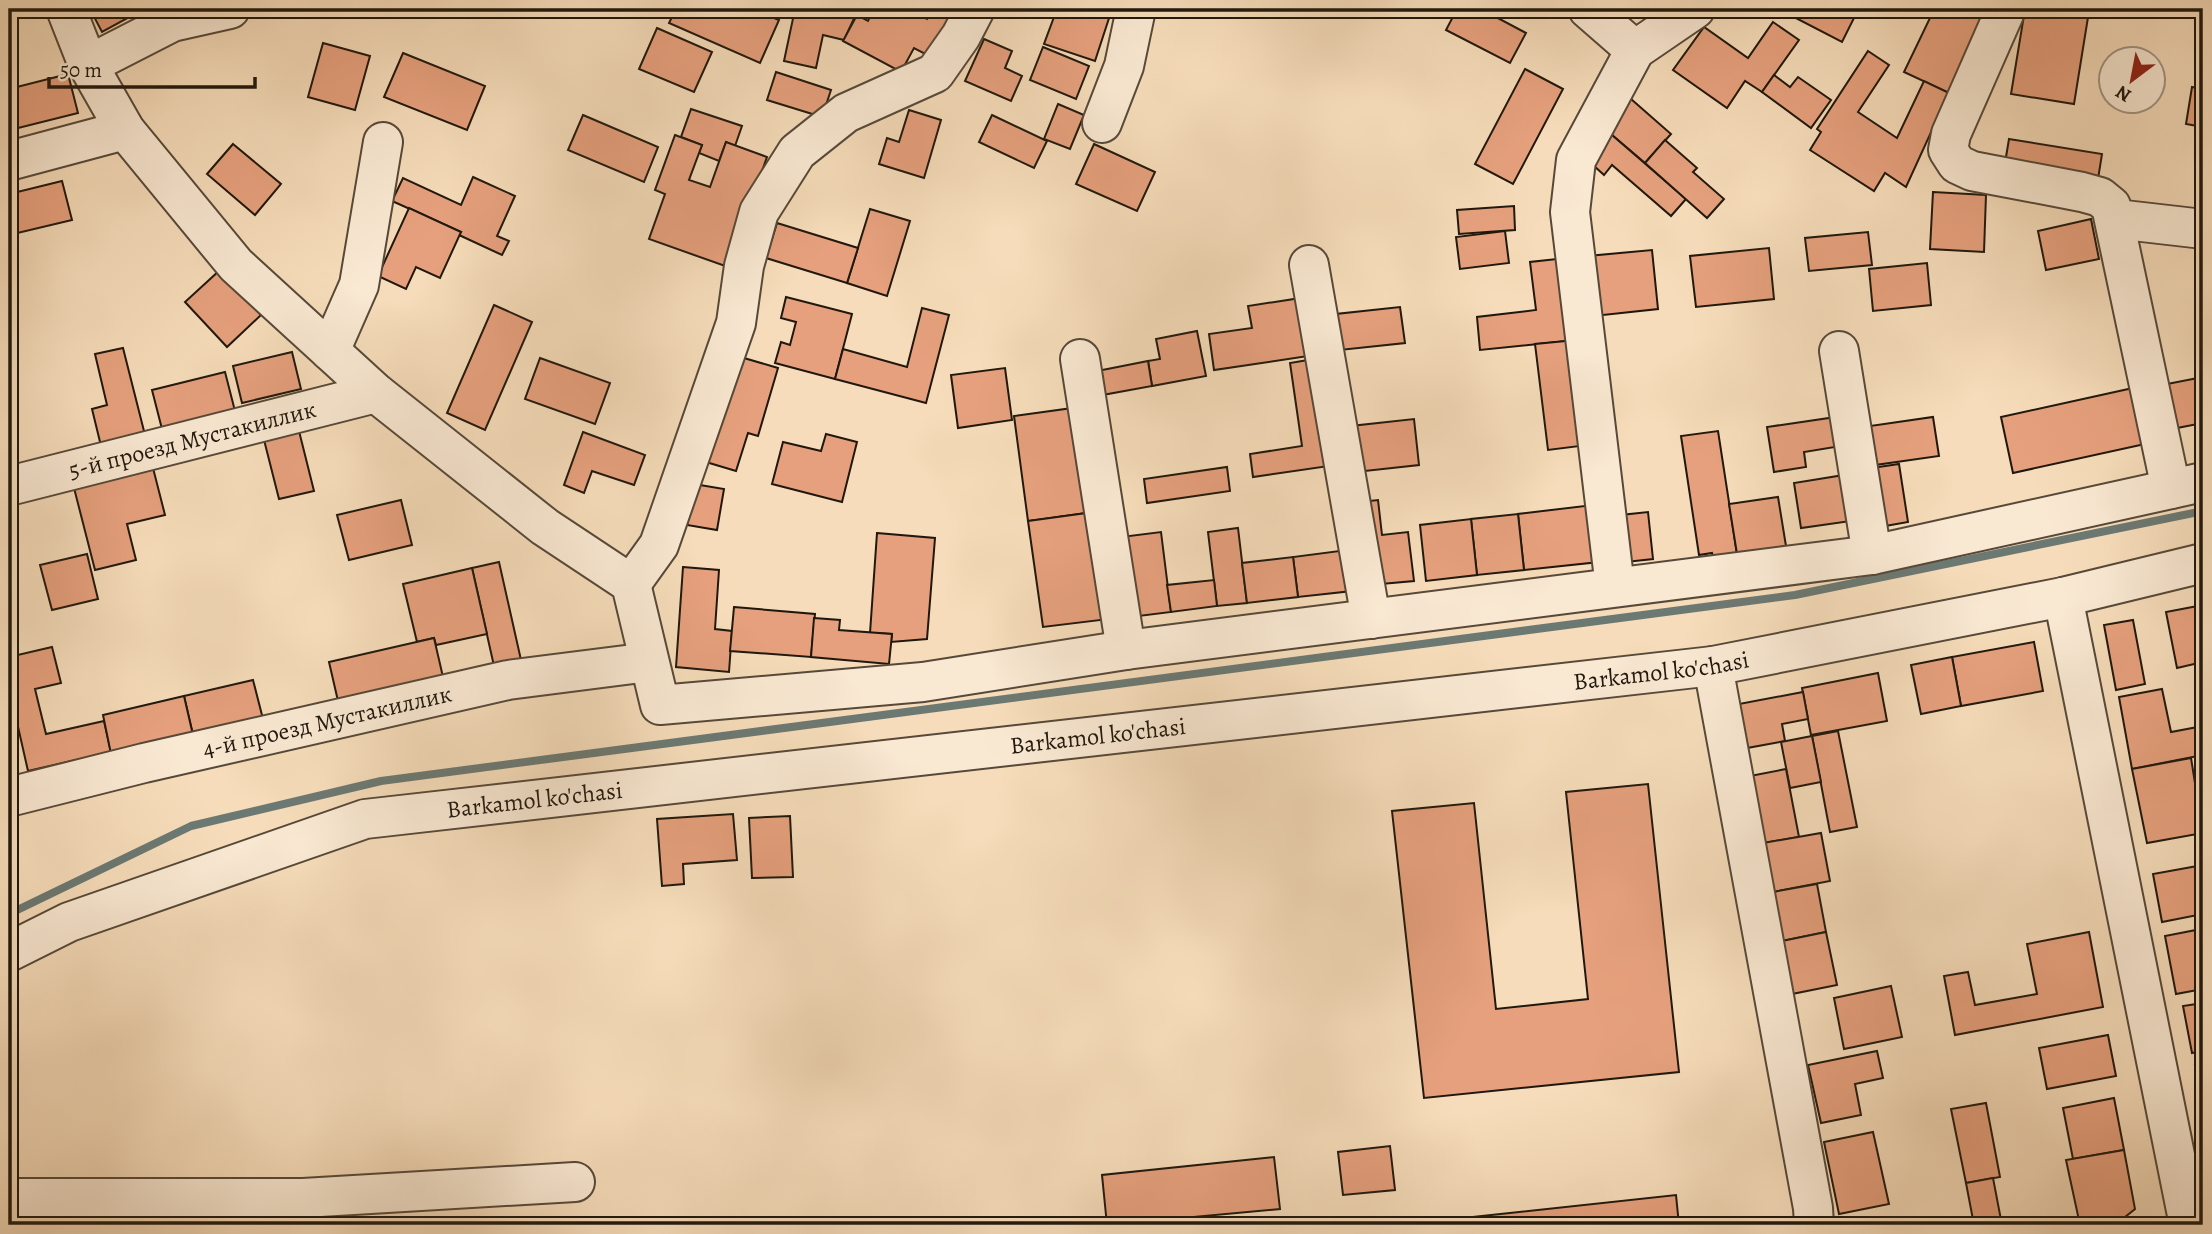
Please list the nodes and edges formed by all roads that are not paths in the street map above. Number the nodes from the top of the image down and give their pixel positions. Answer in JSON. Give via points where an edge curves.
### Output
{"nodes":[{"id":1,"x":66,"y":9,"type":"edge"},
{"id":2,"x":230,"y":9,"type":"edge"},
{"id":3,"x":975,"y":9,"type":"edge"},
{"id":4,"x":1136,"y":9,"type":"edge"},
{"id":5,"x":1588,"y":9,"type":"edge"},
{"id":6,"x":1695,"y":9,"type":"edge"},
{"id":7,"x":2006,"y":9,"type":"edge"},
{"id":8,"x":1635,"y":50,"type":"junction"},
{"id":9,"x":88,"y":65,"type":"junction"},
{"id":10,"x":1102,"y":123,"type":"dead end"},
{"id":11,"x":125,"y":130,"type":"junction"},
{"id":12,"x":383,"y":142,"type":"dead end"},
{"id":13,"x":9,"y":161,"type":"edge"},
{"id":14,"x":2116,"y":219,"type":"junction"},
{"id":15,"x":2203,"y":229,"type":"edge"},
{"id":16,"x":1309,"y":265,"type":"dead end"},
{"id":17,"x":330,"y":351,"type":"junction"},
{"id":18,"x":1839,"y":351,"type":"dead end"},
{"id":19,"x":1080,"y":359,"type":"dead end"},
{"id":20,"x":376,"y":393,"type":"junction"},
{"id":21,"x":9,"y":486,"type":"edge"},
{"id":22,"x":2187,"y":486,"type":"edge"},
{"id":23,"x":1872,"y":555,"type":"junction"},
{"id":24,"x":2203,"y":563,"type":"edge"},
{"id":25,"x":631,"y":584,"type":"junction"},
{"id":26,"x":1615,"y":587,"type":"junction"},
{"id":27,"x":2063,"y":597,"type":"junction"},
{"id":28,"x":1371,"y":619,"type":"junction"},
{"id":29,"x":1126,"y":650,"type":"junction"},
{"id":30,"x":649,"y":662,"type":"junction"},
{"id":31,"x":1713,"y":666,"type":"junction"},
{"id":32,"x":9,"y":797,"type":"edge"},
{"id":33,"x":9,"y":952,"type":"edge"},
{"id":34,"x":575,"y":1182,"type":"dead end"},
{"id":35,"x":9,"y":1198,"type":"edge"},
{"id":36,"x":1814,"y":1225,"type":"edge"},
{"id":37,"x":2189,"y":1225,"type":"edge"}],
"edges":[{"from":1,"to":9,"type":"street"},
{"from":2,"to":9,"type":"street","via":[[172,22]]},
{"from":3,"to":25,"type":"street","via":[[935,73],[846,113],[797,152],[759,212],[744,266],[736,323],[659,545]]},
{"from":4,"to":10,"type":"street","via":[[1124,66]]},
{"from":5,"to":8,"type":"street"},
{"from":6,"to":8,"type":"street"},
{"from":7,"to":14,"type":"street","via":[[1948,150],[1957,164],[1972,171],[2100,197],[2111,206]]},
{"from":8,"to":26,"type":"street","via":[[1576,160],[1570,212]]},
{"from":9,"to":11,"type":"street"},
{"from":11,"to":13,"type":"street"},
{"from":11,"to":17,"type":"street","via":[[236,265]]},
{"from":12,"to":17,"type":"street","via":[[359,285]]},
{"from":14,"to":15,"type":"street"},
{"from":14,"to":22,"type":"street"},
{"from":16,"to":28,"type":"street"},
{"from":17,"to":20,"type":"street"},
{"from":18,"to":23,"type":"street"},
{"from":19,"to":29,"type":"street"},
{"from":20,"to":21,"type":"street","name":"5-й проезд Мустакиллик"},
{"from":20,"to":25,"type":"street","via":[[545,527]]},
{"from":22,"to":23,"type":"street"},
{"from":23,"to":26,"type":"street"},
{"from":24,"to":27,"type":"street","name":"Barkamol ko'chasi"},
{"from":25,"to":30,"type":"street"},
{"from":26,"to":28,"type":"street"},
{"from":27,"to":31,"type":"street","name":"Barkamol ko'chasi"},
{"from":27,"to":37,"type":"street"},
{"from":28,"to":29,"type":"street"},
{"from":29,"to":30,"type":"street","via":[[923,682],[660,705]]},
{"from":30,"to":32,"type":"street","name":"4-й проезд Мустакиллик","via":[[508,680]]},
{"from":31,"to":33,"type":"street","name":"Barkamol ko'chasi","via":[[365,818],[69,922]]},
{"from":31,"to":36,"type":"street"},
{"from":34,"to":35,"type":"street","via":[[303,1198]]}]}
